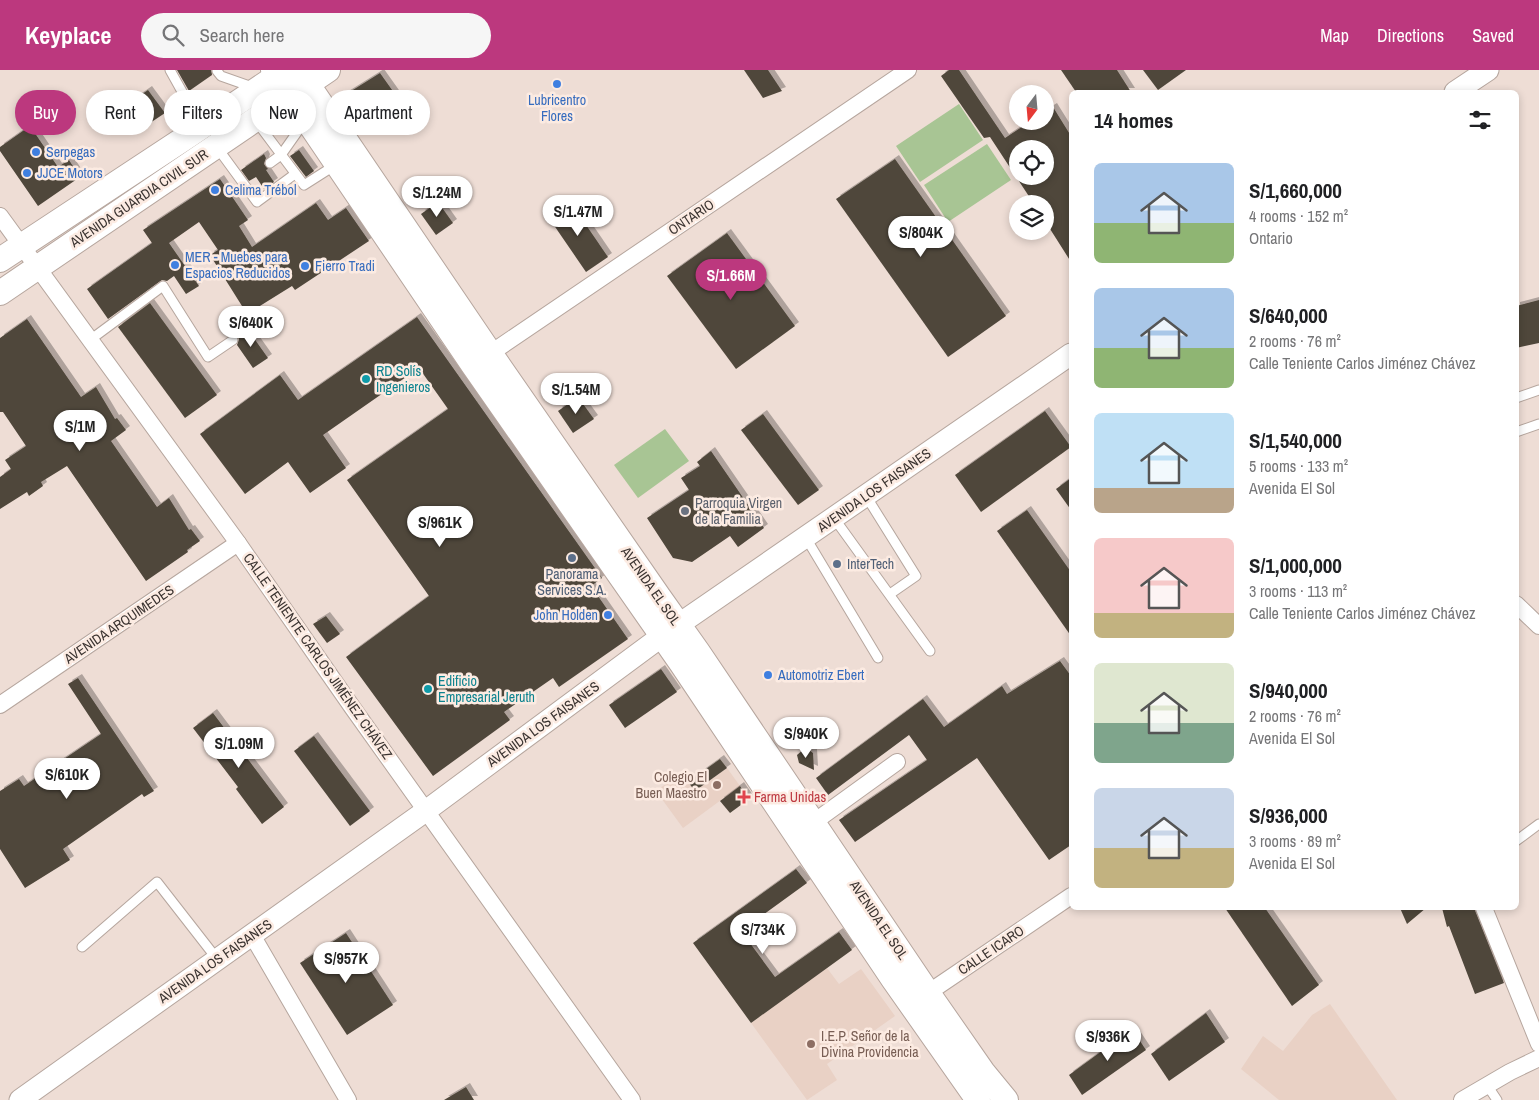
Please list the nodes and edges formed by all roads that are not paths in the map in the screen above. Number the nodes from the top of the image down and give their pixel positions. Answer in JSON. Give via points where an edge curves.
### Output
{"nodes":[{"id":1,"x":170,"y":70,"type":"edge"},
{"id":2,"x":328,"y":70,"type":"edge"},
{"id":3,"x":908,"y":70,"type":"edge"},
{"id":4,"x":1488,"y":70,"type":"edge"},
{"id":5,"x":217,"y":71,"type":"dead end"},
{"id":6,"x":289,"y":78,"type":"edge"},
{"id":7,"x":257,"y":89,"type":"junction"},
{"id":8,"x":280,"y":90,"type":"edge"},
{"id":9,"x":294,"y":90,"type":"edge"},
{"id":10,"x":1458,"y":90,"type":"edge"},
{"id":11,"x":251,"y":123,"type":"edge"},
{"id":12,"x":316,"y":131,"type":"edge"},
{"id":13,"x":267,"y":135,"type":"edge"},
{"id":14,"x":295,"y":135,"type":"edge"},
{"id":15,"x":188,"y":136,"type":"junction"},
{"id":16,"x":216,"y":146,"type":"junction"},
{"id":17,"x":281,"y":155,"type":"junction"},
{"id":18,"x":270,"y":164,"type":"dead end"},
{"id":19,"x":349,"y":170,"type":"junction"},
{"id":20,"x":295,"y":174,"type":"junction"},
{"id":21,"x":0,"y":216,"type":"edge"},
{"id":22,"x":21,"y":245,"type":"junction"},
{"id":23,"x":0,"y":260,"type":"edge"},
{"id":24,"x":37,"y":267,"type":"junction"},
{"id":25,"x":0,"y":293,"type":"edge"},
{"id":26,"x":90,"y":340,"type":"junction"},
{"id":27,"x":233,"y":340,"type":"dead end"},
{"id":28,"x":1069,"y":355,"type":"edge"},
{"id":29,"x":482,"y":359,"type":"junction"},
{"id":30,"x":1539,"y":390,"type":"edge"},
{"id":31,"x":1519,"y":397,"type":"edge"},
{"id":32,"x":1539,"y":424,"type":"edge"},
{"id":33,"x":1519,"y":431,"type":"edge"},
{"id":34,"x":866,"y":496,"type":"junction"},
{"id":35,"x":834,"y":517,"type":"junction"},
{"id":36,"x":805,"y":537,"type":"junction"},
{"id":37,"x":238,"y":543,"type":"junction"},
{"id":38,"x":890,"y":594,"type":"junction"},
{"id":39,"x":1519,"y":607,"type":"edge"},
{"id":40,"x":1539,"y":626,"type":"edge"},
{"id":41,"x":670,"y":630,"type":"junction"},
{"id":42,"x":930,"y":651,"type":"dead end"},
{"id":43,"x":878,"y":658,"type":"dead end"},
{"id":44,"x":0,"y":705,"type":"edge"},
{"id":45,"x":897,"y":762,"type":"dead end"},
{"id":46,"x":427,"y":810,"type":"junction"},
{"id":47,"x":814,"y":822,"type":"junction"},
{"id":48,"x":1539,"y":824,"type":"edge"},
{"id":49,"x":1519,"y":839,"type":"edge"},
{"id":50,"x":1069,"y":897,"type":"edge"},
{"id":51,"x":1485,"y":910,"type":"edge"},
{"id":52,"x":252,"y":935,"type":"junction"},
{"id":53,"x":82,"y":947,"type":"dead end"},
{"id":54,"x":217,"y":959,"type":"junction"},
{"id":55,"x":920,"y":999,"type":"junction"},
{"id":56,"x":1539,"y":1044,"type":"edge"},
{"id":57,"x":1539,"y":1058,"type":"edge"},
{"id":58,"x":1488,"y":1085,"type":"junction"},
{"id":59,"x":20,"y":1100,"type":"edge"},
{"id":60,"x":348,"y":1100,"type":"edge"},
{"id":61,"x":632,"y":1100,"type":"edge"},
{"id":62,"x":978,"y":1100,"type":"edge"},
{"id":63,"x":1006,"y":1100,"type":"edge"},
{"id":64,"x":1462,"y":1100,"type":"edge"},
{"id":65,"x":1497,"y":1100,"type":"edge"}],
"edges":[{"from":1,"to":15,"type":"lane","via":[[185,97]]},
{"from":2,"to":6,"type":"main road","name":"AVENIDA GUARDIA CIVIL SUR"},
{"from":3,"to":29,"type":"street","name":"ONTARIO"},
{"from":4,"to":10,"type":"street"},
{"from":5,"to":7,"type":"lane","via":[[220,76]]},
{"from":6,"to":7,"type":"main road","name":"AVENIDA GUARDIA CIVIL SUR"},
{"from":6,"to":8,"type":"main road","name":"AVENIDA GUARDIA CIVIL SUR"},
{"from":6,"to":9,"type":"main road","name":"AVENIDA EL SOL"},
{"from":6,"to":19,"type":"main road","name":"AVENIDA EL SOL"},
{"from":7,"to":15,"type":"main road","name":"AVENIDA GUARDIA CIVIL SUR"},
{"from":11,"to":16,"type":"main road","name":"AVENIDA GUARDIA CIVIL SUR"},
{"from":12,"to":19,"type":"main road","name":"AVENIDA EL SOL"},
{"from":13,"to":17,"type":"lane"},
{"from":14,"to":17,"type":"lane"},
{"from":15,"to":22,"type":"main road","name":"AVENIDA GUARDIA CIVIL SUR"},
{"from":16,"to":20,"type":"lane","via":[[257,202]]},
{"from":16,"to":24,"type":"main road","name":"AVENIDA GUARDIA CIVIL SUR"},
{"from":17,"to":18,"type":"lane"},
{"from":17,"to":20,"type":"lane"},
{"from":19,"to":20,"type":"lane","via":[[304,185]]},
{"from":19,"to":29,"type":"main road","name":"AVENIDA EL SOL"},
{"from":21,"to":22,"type":"street","name":"CALLE TENIENTE CARLOS JIMÉNEZ CHÁVEZ"},
{"from":22,"to":23,"type":"main road","name":"AVENIDA GUARDIA CIVIL SUR"},
{"from":22,"to":24,"type":"street","name":"CALLE TENIENTE CARLOS JIMÉNEZ CHÁVEZ"},
{"from":24,"to":25,"type":"main road","name":"AVENIDA GUARDIA CIVIL SUR"},
{"from":24,"to":26,"type":"street","name":"CALLE TENIENTE CARLOS JIMÉNEZ CHÁVEZ"},
{"from":26,"to":27,"type":"lane","via":[[163,286],[208,357]]},
{"from":26,"to":37,"type":"street","name":"CALLE TENIENTE CARLOS JIMÉNEZ CHÁVEZ"},
{"from":28,"to":34,"type":"street","name":"AVENIDA LOS FAISANES"},
{"from":29,"to":41,"type":"main road","name":"AVENIDA EL SOL"},
{"from":30,"to":31,"type":"lane"},
{"from":32,"to":33,"type":"lane"},
{"from":34,"to":35,"type":"street","name":"AVENIDA LOS FAISANES"},
{"from":34,"to":38,"type":"lane","via":[[916,576]]},
{"from":35,"to":36,"type":"street","name":"AVENIDA LOS FAISANES"},
{"from":35,"to":38,"type":"lane"},
{"from":36,"to":41,"type":"street","name":"AVENIDA LOS FAISANES"},
{"from":36,"to":43,"type":"lane"},
{"from":37,"to":44,"type":"street","name":"AVENIDA ARQUIMEDES"},
{"from":37,"to":46,"type":"street","name":"CALLE TENIENTE CARLOS JIMÉNEZ CHÁVEZ"},
{"from":38,"to":42,"type":"lane"},
{"from":39,"to":40,"type":"street"},
{"from":41,"to":46,"type":"street","name":"AVENIDA LOS FAISANES"},
{"from":41,"to":47,"type":"main road","name":"AVENIDA EL SOL"},
{"from":41,"to":55,"type":"main road","name":"AVENIDA EL SOL"},
{"from":45,"to":47,"type":"street"},
{"from":46,"to":52,"type":"street","name":"AVENIDA LOS FAISANES"},
{"from":46,"to":61,"type":"street","name":"CALLE TENIENTE CARLOS JIMÉNEZ CHÁVEZ"},
{"from":47,"to":55,"type":"main road","name":"AVENIDA EL SOL"},
{"from":48,"to":49,"type":"lane"},
{"from":50,"to":55,"type":"street","name":"CALLE ICARO"},
{"from":51,"to":56,"type":"street"},
{"from":52,"to":54,"type":"street","name":"AVENIDA LOS FAISANES"},
{"from":52,"to":60,"type":"street"},
{"from":53,"to":54,"type":"lane","via":[[157,882]]},
{"from":54,"to":59,"type":"street","name":"AVENIDA LOS FAISANES"},
{"from":55,"to":62,"type":"main road","name":"AVENIDA EL SOL"},
{"from":55,"to":63,"type":"main road","name":"AVENIDA EL SOL"},
{"from":57,"to":58,"type":"street"},
{"from":58,"to":64,"type":"street"},
{"from":58,"to":65,"type":"lane"}]}
